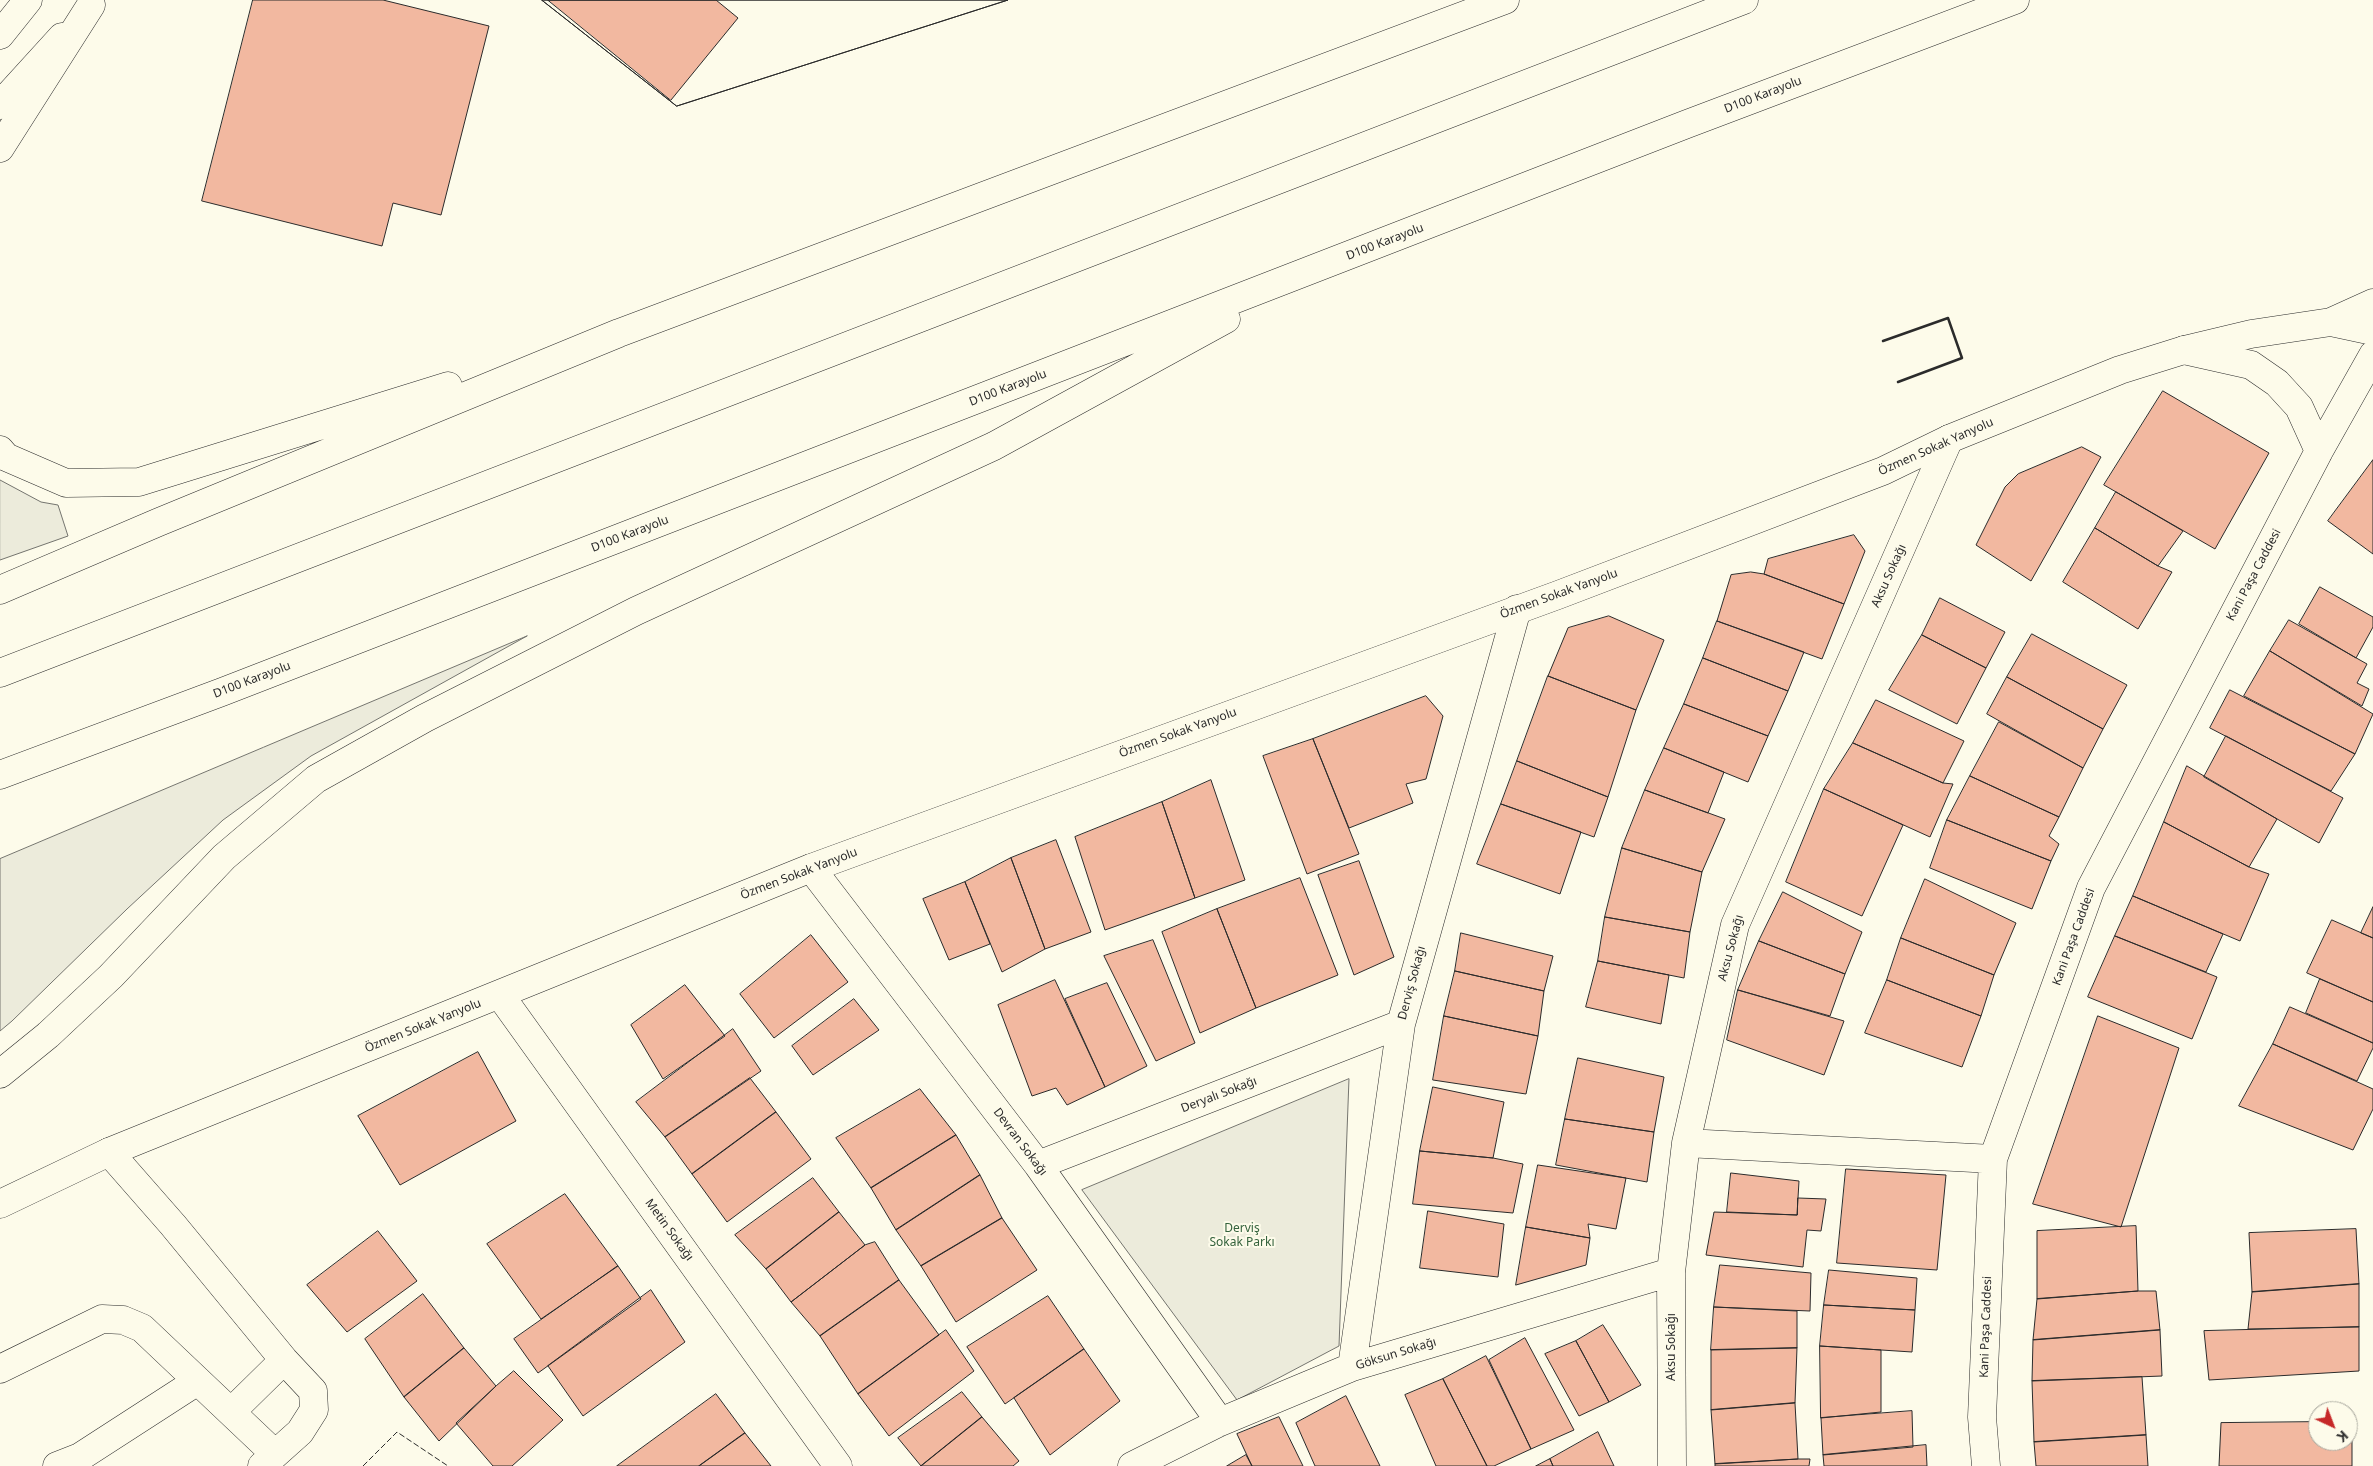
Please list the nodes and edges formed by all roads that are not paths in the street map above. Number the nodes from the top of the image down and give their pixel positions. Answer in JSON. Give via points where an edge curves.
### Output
{"nodes":[{"id":1,"x":28,"y":0,"type":"edge"},
{"id":2,"x":1505,"y":0,"type":"edge"},
{"id":3,"x":1744,"y":0,"type":"edge"},
{"id":4,"x":2015,"y":0,"type":"edge"},
{"id":5,"x":93,"y":2,"type":"edge"},
{"id":6,"x":0,"y":35,"type":"edge"},
{"id":7,"x":0,"y":105,"type":"edge"},
{"id":8,"x":0,"y":148,"type":"edge"},
{"id":9,"x":1327,"y":265,"type":"junction"},
{"id":10,"x":2373,"y":303,"type":"edge"},
{"id":11,"x":2331,"y":322,"type":"junction"},
{"id":12,"x":2373,"y":330,"type":"edge"},
{"id":13,"x":619,"y":333,"type":"junction"},
{"id":14,"x":2184,"y":350,"type":"junction"},
{"id":15,"x":2373,"y":355,"type":"edge"},
{"id":16,"x":1948,"y":439,"type":"junction"},
{"id":17,"x":0,"y":450,"type":"edge"},
{"id":18,"x":2319,"y":451,"type":"junction"},
{"id":19,"x":159,"y":522,"type":"junction"},
{"id":20,"x":0,"y":578,"type":"edge"},
{"id":21,"x":0,"y":590,"type":"edge"},
{"id":22,"x":1517,"y":610,"type":"junction"},
{"id":23,"x":0,"y":673,"type":"edge"},
{"id":24,"x":0,"y":775,"type":"edge"},
{"id":25,"x":811,"y":868,"type":"junction"},
{"id":26,"x":500,"y":995,"type":"junction"},
{"id":27,"x":1400,"y":1024,"type":"junction"},
{"id":28,"x":0,"y":1074,"type":"edge"},
{"id":29,"x":1686,"y":1143,"type":"junction"},
{"id":30,"x":109,"y":1152,"type":"junction"},
{"id":31,"x":1992,"y":1159,"type":"junction"},
{"id":32,"x":1038,"y":1165,"type":"junction"},
{"id":33,"x":0,"y":1204,"type":"edge"},
{"id":34,"x":1671,"y":1272,"type":"junction"},
{"id":35,"x":284,"y":1360,"type":"junction"},
{"id":36,"x":1352,"y":1367,"type":"junction"},
{"id":37,"x":0,"y":1369,"type":"edge"},
{"id":38,"x":196,"y":1382,"type":"junction"},
{"id":39,"x":232,"y":1412,"type":"junction"},
{"id":40,"x":1220,"y":1422,"type":"junction"},
{"id":41,"x":268,"y":1460,"type":"edge"},
{"id":42,"x":70,"y":1463,"type":"edge"},
{"id":43,"x":838,"y":1466,"type":"edge"},
{"id":44,"x":1132,"y":1466,"type":"edge"},
{"id":45,"x":1672,"y":1466,"type":"edge"},
{"id":46,"x":1986,"y":1466,"type":"edge"}],
"edges":[{"from":1,"to":6,"type":"main road"},
{"from":2,"to":13,"type":"main road"},
{"from":3,"to":23,"type":"main road"},
{"from":4,"to":9,"type":"main road","name":"D100 Karayolu","via":[[1696,120]]},
{"from":5,"to":7,"type":"main road"},
{"from":5,"to":8,"type":"main road"},
{"from":9,"to":24,"type":"main road","name":"D100 Karayolu"},
{"from":9,"to":28,"type":"main road","via":[[994,446],[636,611],[425,718],[316,779],[224,856],[111,976],[48,1035]]},
{"from":10,"to":11,"type":"main road"},
{"from":11,"to":12,"type":"main road","name":"Özmen Sokak Yanyolu"},
{"from":11,"to":14,"type":"main road","name":"Özmen Sokak Yanyolu","via":[[2251,334]]},
{"from":13,"to":17,"type":"main road","via":[[139,482],[66,483],[6,457]]},
{"from":13,"to":19,"type":"main road"},
{"from":14,"to":16,"type":"main road","name":"Özmen Sokak Yanyolu","via":[[2120,370]]},
{"from":14,"to":18,"type":"main road","via":[[2251,365],[2277,383],[2300,407]]},
{"from":15,"to":18,"type":"main road","name":"Kani Paşa Caddesi"},
{"from":16,"to":22,"type":"main road","name":"Özmen Sokak Yanyolu","via":[[1882,471]]},
{"from":16,"to":29,"type":"main road","name":"Aksu Sokağı","via":[[1735,925]]},
{"from":18,"to":31,"type":"main road","name":"Kani Paşa Caddesi","via":[[2091,888]]},
{"from":19,"to":20,"type":"main road"},
{"from":19,"to":21,"type":"main road"},
{"from":22,"to":25,"type":"main road","name":"Özmen Sokak Yanyolu"},
{"from":22,"to":27,"type":"main road","name":"Derviş Sokağı"},
{"from":25,"to":26,"type":"main road","name":"Özmen Sokak Yanyolu"},
{"from":25,"to":32,"type":"main road","name":"Devran Sokağı"},
{"from":26,"to":30,"type":"main road","name":"Özmen Sokak Yanyolu"},
{"from":26,"to":43,"type":"main road","name":"Metin Sokağı"},
{"from":27,"to":32,"type":"main road","name":"Deryalı Sokağı"},
{"from":27,"to":36,"type":"main road","name":"Derviş Sokağı"},
{"from":29,"to":31,"type":"main road"},
{"from":29,"to":34,"type":"main road","name":"Aksu Sokağı"},
{"from":30,"to":33,"type":"main road","name":"Özmen Sokak Yanyolu"},
{"from":30,"to":35,"type":"main road"},
{"from":31,"to":46,"type":"main road","name":"Kani Paşa Caddesi","via":[[1982,1417]]},
{"from":32,"to":40,"type":"main road","name":"Devran Sokağı"},
{"from":34,"to":36,"type":"main road","name":"Göksun Sokağı"},
{"from":34,"to":45,"type":"main road","name":"Aksu Sokağı"},
{"from":35,"to":39,"type":"main road"},
{"from":35,"to":41,"type":"main road","via":[[312,1391],[314,1410],[300,1432]]},
{"from":36,"to":40,"type":"main road","name":"Göksun Sokağı"},
{"from":37,"to":38,"type":"main road","via":[[102,1319],[122,1320],[142,1328]]},
{"from":38,"to":39,"type":"main road"},
{"from":38,"to":42,"type":"main road"},
{"from":39,"to":41,"type":"main road"},
{"from":40,"to":44,"type":"main road","name":"Göksun Sokağı"}]}
